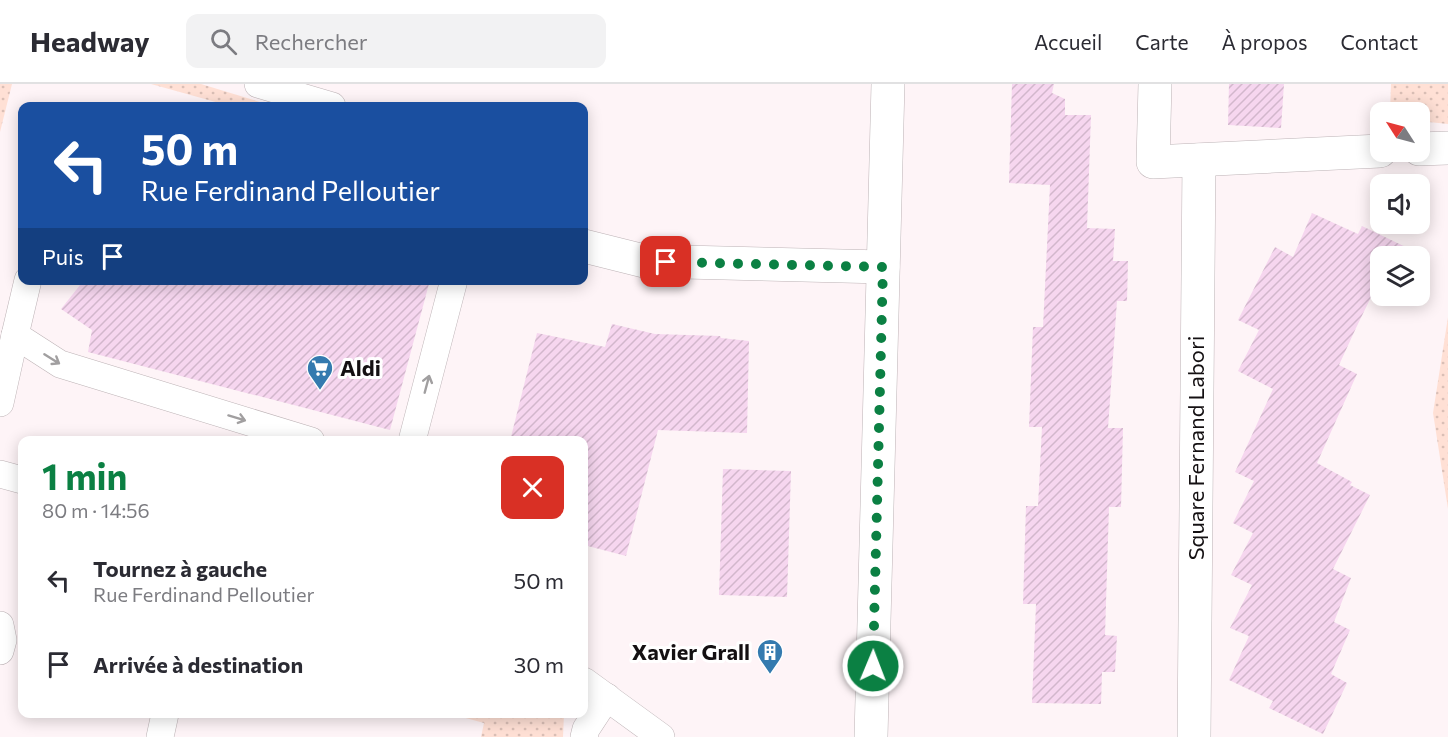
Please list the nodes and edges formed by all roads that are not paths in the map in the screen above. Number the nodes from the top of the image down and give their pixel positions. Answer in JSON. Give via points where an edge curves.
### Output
{"nodes":[{"id":1,"x":258,"y":84,"type":"edge"},
{"id":2,"x":888,"y":84,"type":"edge"},
{"id":3,"x":1155,"y":84,"type":"edge"},
{"id":4,"x":319,"y":102,"type":"edge"},
{"id":5,"x":1448,"y":148,"type":"edge"},
{"id":6,"x":1430,"y":149,"type":"edge"},
{"id":7,"x":1370,"y":151,"type":"edge"},
{"id":8,"x":1199,"y":160,"type":"junction"},
{"id":9,"x":588,"y":247,"type":"edge"},
{"id":10,"x":883,"y":267,"type":"junction"},
{"id":11,"x":27,"y":285,"type":"edge"},
{"id":12,"x":453,"y":285,"type":"edge"},
{"id":13,"x":15,"y":335,"type":"junction"},
{"id":14,"x":0,"y":403,"type":"edge"},
{"id":15,"x":295,"y":436,"type":"edge"},
{"id":16,"x":413,"y":436,"type":"edge"},
{"id":17,"x":0,"y":474,"type":"edge"},
{"id":18,"x":18,"y":479,"type":"edge"},
{"id":19,"x":0,"y":625,"type":"edge"},
{"id":20,"x":0,"y":651,"type":"edge"},
{"id":21,"x":588,"y":684,"type":"edge"},
{"id":22,"x":607,"y":697,"type":"junction"},
{"id":23,"x":164,"y":718,"type":"edge"},
{"id":24,"x":160,"y":737,"type":"edge"},
{"id":25,"x":584,"y":737,"type":"edge"},
{"id":26,"x":661,"y":737,"type":"edge"},
{"id":27,"x":871,"y":737,"type":"edge"},
{"id":28,"x":1194,"y":737,"type":"edge"}],
"edges":[{"from":1,"to":4,"type":"lane"},
{"from":2,"to":10,"type":"street"},
{"from":3,"to":8,"type":"street","via":[[1153,162]]},
{"from":5,"to":6,"type":"street"},
{"from":7,"to":8,"type":"street"},
{"from":8,"to":28,"type":"street","name":"Square Fernand Labori"},
{"from":9,"to":10,"type":"street","via":[[644,261]]},
{"from":10,"to":27,"type":"street"},
{"from":11,"to":13,"type":"lane"},
{"from":16,"to":12,"type":"lane","one_way":true},
{"from":13,"to":14,"type":"lane"},
{"from":13,"to":15,"type":"lane","one_way":true,"via":[[60,364]]},
{"from":17,"to":18,"type":"lane"},
{"from":19,"to":20,"type":"lane"},
{"from":21,"to":22,"type":"lane"},
{"from":22,"to":25,"type":"lane"},
{"from":22,"to":26,"type":"lane"},
{"from":23,"to":24,"type":"lane"}]}
